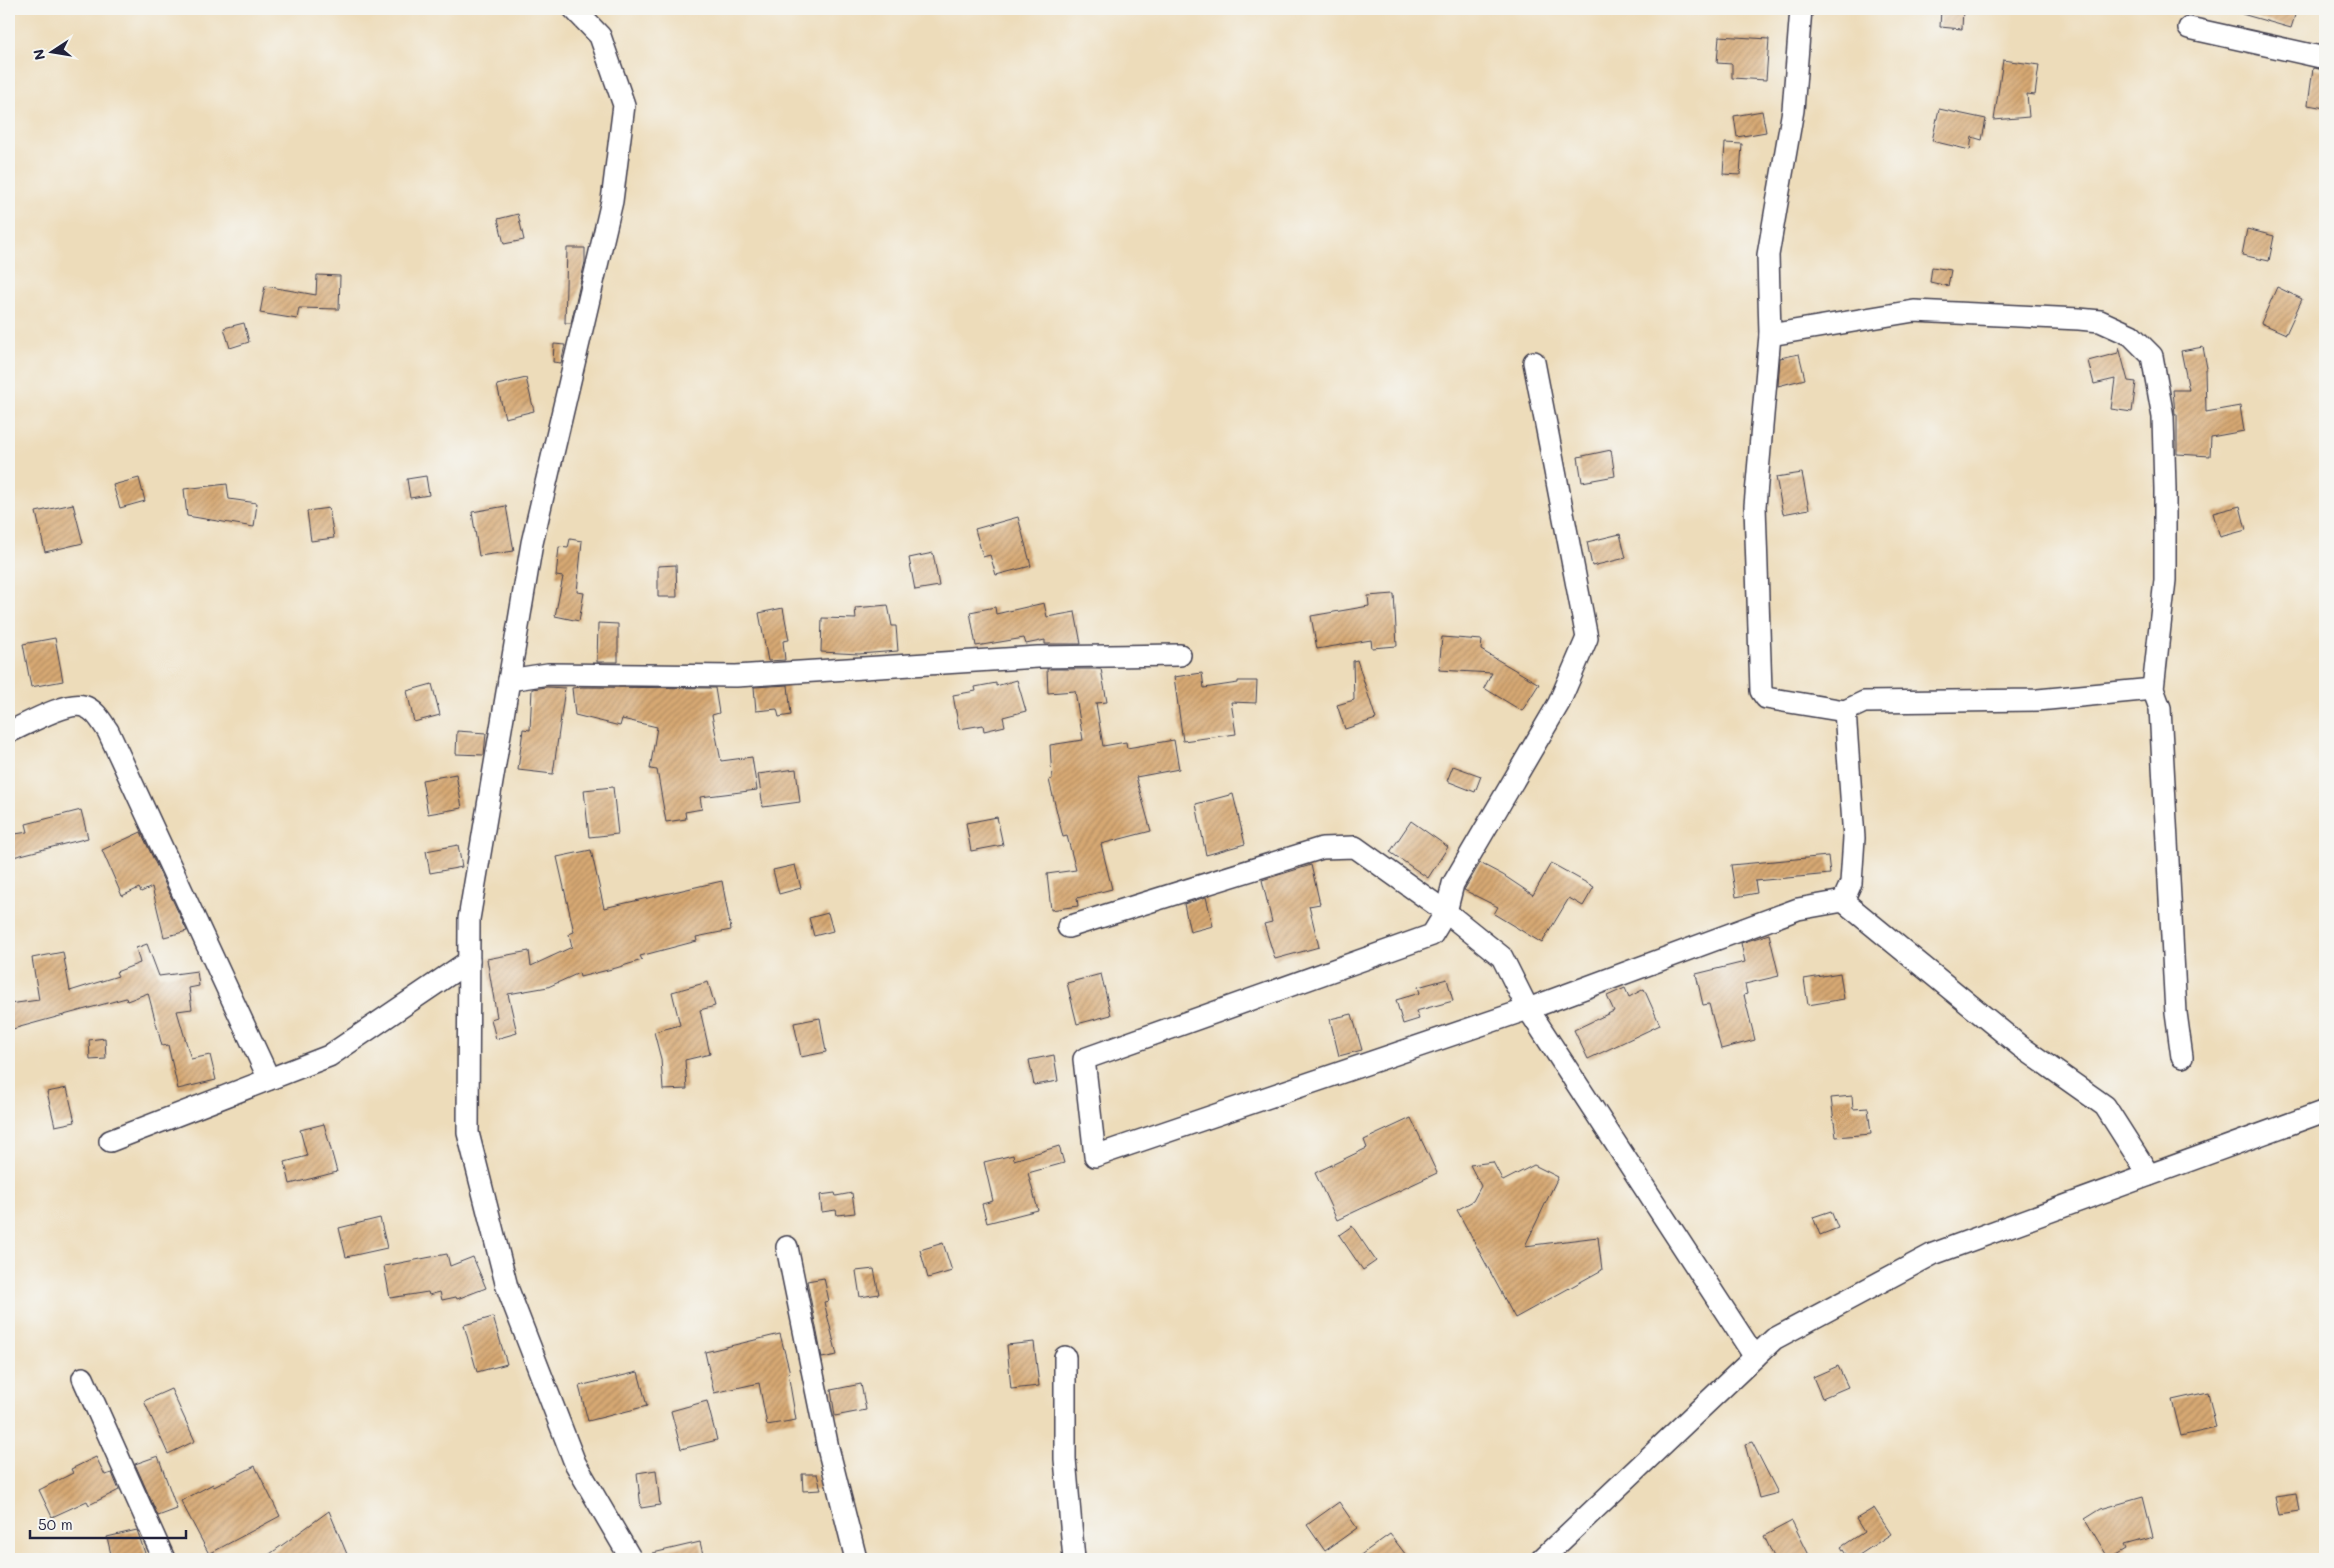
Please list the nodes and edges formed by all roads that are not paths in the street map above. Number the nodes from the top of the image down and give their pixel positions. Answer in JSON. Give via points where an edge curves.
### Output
{"nodes":[{"id":1,"x":574,"y":9,"type":"edge"},
{"id":2,"x":1801,"y":9,"type":"edge"},
{"id":3,"x":2189,"y":28,"type":"dead end"},
{"id":4,"x":2325,"y":58,"type":"edge"},
{"id":5,"x":1770,"y":335,"type":"junction"},
{"id":6,"x":1534,"y":362,"type":"dead end"},
{"id":7,"x":1180,"y":655,"type":"dead end"},
{"id":8,"x":509,"y":680,"type":"junction"},
{"id":9,"x":2153,"y":689,"type":"junction"},
{"id":10,"x":1845,"y":711,"type":"junction"},
{"id":11,"x":9,"y":732,"type":"edge"},
{"id":12,"x":1843,"y":901,"type":"junction"},
{"id":13,"x":1446,"y":912,"type":"junction"},
{"id":14,"x":1068,"y":927,"type":"dead end"},
{"id":15,"x":469,"y":961,"type":"junction"},
{"id":16,"x":1528,"y":1009,"type":"junction"},
{"id":17,"x":2182,"y":1057,"type":"dead end"},
{"id":18,"x":269,"y":1079,"type":"junction"},
{"id":19,"x":2325,"y":1111,"type":"edge"},
{"id":20,"x":110,"y":1141,"type":"dead end"},
{"id":21,"x":2149,"y":1175,"type":"junction"},
{"id":22,"x":787,"y":1247,"type":"dead end"},
{"id":23,"x":1065,"y":1357,"type":"dead end"},
{"id":24,"x":1755,"y":1357,"type":"junction"},
{"id":25,"x":83,"y":1378,"type":"dead end"},
{"id":26,"x":164,"y":1559,"type":"edge"},
{"id":27,"x":631,"y":1559,"type":"edge"},
{"id":28,"x":856,"y":1559,"type":"edge"},
{"id":29,"x":1074,"y":1559,"type":"edge"},
{"id":30,"x":1542,"y":1559,"type":"edge"}],
"edges":[{"from":1,"to":8,"type":"street","via":[[600,36],[624,105],[612,201],[532,543]]},
{"from":2,"to":5,"type":"street","via":[[1793,110],[1768,255]]},
{"from":3,"to":4,"type":"street"},
{"from":5,"to":9,"type":"street","via":[[1914,311],[2100,320],[2131,335],[2152,356],[2163,418],[2165,580]]},
{"from":5,"to":10,"type":"street","via":[[1755,506],[1761,692],[1766,698]]},
{"from":6,"to":13,"type":"street","via":[[1587,638],[1559,703],[1453,884]]},
{"from":7,"to":8,"type":"street","via":[[1038,657],[736,676],[548,674]]},
{"from":8,"to":15,"type":"street","via":[[469,919]]},
{"from":9,"to":10,"type":"street","via":[[2038,700],[1864,702]]},
{"from":9,"to":17,"type":"street","via":[[2160,708],[2176,1013]]},
{"from":10,"to":12,"type":"street","via":[[1854,838],[1851,883]]},
{"from":11,"to":18,"type":"street","via":[[67,707],[82,706],[96,713],[108,731]]},
{"from":12,"to":16,"type":"street","via":[[1798,909]]},
{"from":12,"to":21,"type":"street","via":[[2020,1046],[2105,1106]]},
{"from":13,"to":14,"type":"street","via":[[1354,847],[1322,848]]},
{"from":13,"to":16,"type":"street","via":[[1502,957]]},
{"from":13,"to":16,"type":"street","via":[[1432,935],[1084,1059],[1094,1156]]},
{"from":15,"to":18,"type":"street","via":[[328,1056]]},
{"from":15,"to":27,"type":"street","via":[[468,1133],[507,1287],[575,1463]]},
{"from":16,"to":24,"type":"street"},
{"from":18,"to":20,"type":"street"},
{"from":19,"to":21,"type":"street"},
{"from":21,"to":24,"type":"street","via":[[1933,1254],[1774,1339]]},
{"from":22,"to":28,"type":"street","via":[[828,1448]]},
{"from":23,"to":29,"type":"street","via":[[1065,1459]]},
{"from":24,"to":30,"type":"street"},
{"from":25,"to":26,"type":"street"}]}
